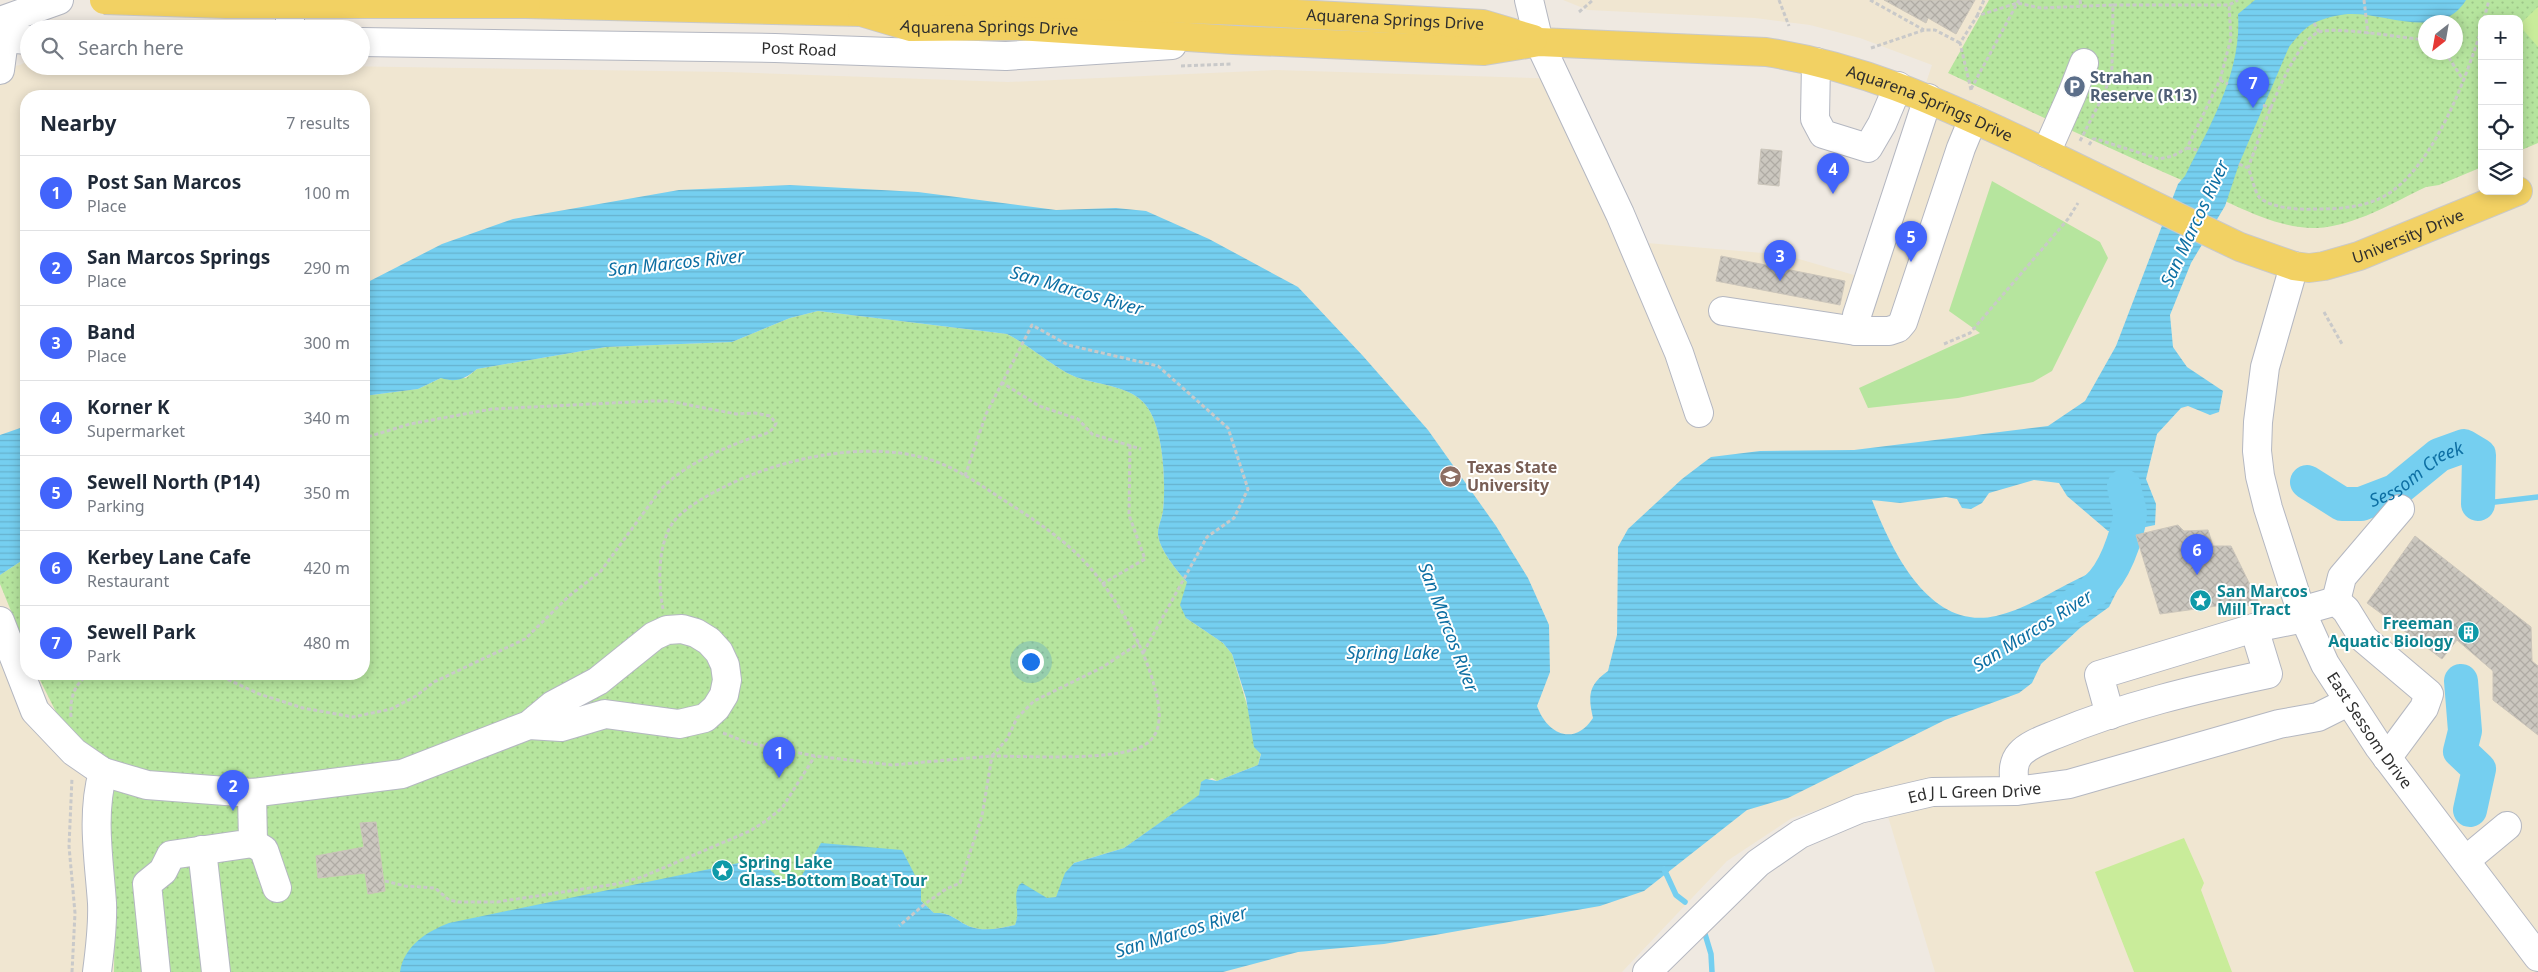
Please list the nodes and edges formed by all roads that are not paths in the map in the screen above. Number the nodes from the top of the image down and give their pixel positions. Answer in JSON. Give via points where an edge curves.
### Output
{"nodes":[{"id":1,"x":60,"y":0,"type":"edge"},
{"id":2,"x":104,"y":0,"type":"edge"},
{"id":3,"x":290,"y":0,"type":"edge"},
{"id":4,"x":366,"y":0,"type":"edge"},
{"id":5,"x":1190,"y":0,"type":"edge"},
{"id":6,"x":1529,"y":0,"type":"edge"},
{"id":7,"x":1241,"y":11,"type":"junction"},
{"id":8,"x":861,"y":12,"type":"junction"},
{"id":9,"x":30,"y":20,"type":"edge"},
{"id":10,"x":290,"y":20,"type":"edge"},
{"id":11,"x":368,"y":20,"type":"edge"},
{"id":12,"x":20,"y":27,"type":"edge"},
{"id":13,"x":370,"y":28,"type":"edge"},
{"id":14,"x":8,"y":35,"type":"edge"},
{"id":15,"x":1234,"y":40,"type":"junction"},
{"id":16,"x":370,"y":42,"type":"edge"},
{"id":17,"x":397,"y":42,"type":"junction"},
{"id":18,"x":1540,"y":42,"type":"junction"},
{"id":19,"x":1816,"y":62,"type":"junction"},
{"id":20,"x":2084,"y":63,"type":"dead end"},
{"id":21,"x":0,"y":70,"type":"edge"},
{"id":22,"x":1898,"y":86,"type":"junction"},
{"id":23,"x":1928,"y":98,"type":"junction"},
{"id":24,"x":1973,"y":119,"type":"junction"},
{"id":25,"x":2046,"y":153,"type":"junction"},
{"id":26,"x":2538,"y":183,"type":"edge"},
{"id":27,"x":2523,"y":189,"type":"edge"},
{"id":28,"x":2509,"y":195,"type":"edge"},
{"id":29,"x":2294,"y":266,"type":"junction"},
{"id":30,"x":1723,"y":311,"type":"dead end"},
{"id":31,"x":1856,"y":331,"type":"junction"},
{"id":32,"x":1699,"y":413,"type":"dead end"},
{"id":33,"x":2400,"y":509,"type":"dead end"},
{"id":34,"x":2336,"y":601,"type":"junction"},
{"id":35,"x":2302,"y":615,"type":"junction"},
{"id":36,"x":0,"y":621,"type":"edge"},
{"id":37,"x":2254,"y":628,"type":"junction"},
{"id":38,"x":20,"y":672,"type":"edge"},
{"id":39,"x":23,"y":680,"type":"edge"},
{"id":40,"x":2348,"y":702,"type":"junction"},
{"id":41,"x":2110,"y":715,"type":"junction"},
{"id":42,"x":530,"y":726,"type":"junction"},
{"id":43,"x":2387,"y":758,"type":"junction"},
{"id":44,"x":103,"y":772,"type":"junction"},
{"id":45,"x":2015,"y":790,"type":"junction"},
{"id":46,"x":252,"y":794,"type":"junction"},
{"id":47,"x":2507,"y":826,"type":"dead end"},
{"id":48,"x":253,"y":843,"type":"junction"},
{"id":49,"x":202,"y":850,"type":"junction"},
{"id":50,"x":2466,"y":860,"type":"junction"},
{"id":51,"x":276,"y":888,"type":"dead end"},
{"id":52,"x":2538,"y":957,"type":"edge"},
{"id":53,"x":2538,"y":966,"type":"edge"},
{"id":54,"x":97,"y":972,"type":"edge"},
{"id":55,"x":156,"y":972,"type":"edge"},
{"id":56,"x":216,"y":972,"type":"edge"},
{"id":57,"x":1647,"y":972,"type":"edge"},
{"id":58,"x":2534,"y":972,"type":"edge"}],
"edges":[{"from":1,"to":9,"type":"street"},
{"from":2,"to":8,"type":"main road","name":"Aquarena Springs Drive","bridge":true,"via":[[226,4],[526,4]]},
{"from":3,"to":10,"type":"street"},
{"from":4,"to":11,"type":"street"},
{"from":5,"to":7,"type":"street"},
{"from":6,"to":18,"type":"street"},
{"from":7,"to":8,"type":"main road","name":"Aquarena Springs Drive","via":[[905,1]]},
{"from":7,"to":18,"type":"main road","name":"Aquarena Springs Drive","via":[[1483,24]]},
{"from":8,"to":15,"type":"main road","name":"Aquarena Springs Drive","via":[[911,27],[1018,26]]},
{"from":12,"to":14,"type":"street"},
{"from":13,"to":17,"type":"street","via":[[382,37]]},
{"from":14,"to":21,"type":"street"},
{"from":15,"to":17,"type":"street","name":"Post Road","via":[[1006,56],[775,48]]},
{"from":15,"to":18,"type":"main road","name":"Aquarena Springs Drive","via":[[1484,51]]},
{"from":16,"to":17,"type":"street","name":"Post Road"},
{"from":18,"to":19,"type":"main road","name":"Aquarena Springs Drive","via":[[1766,52]]},
{"from":18,"to":32,"type":"street","via":[[1620,214],[1679,353]]},
{"from":19,"to":22,"type":"main road","name":"Aquarena Springs Drive"},
{"from":19,"to":22,"type":"street","via":[[1815,119],[1823,134],[1868,148]]},
{"from":20,"to":25,"type":"street"},
{"from":22,"to":23,"type":"main road","name":"Aquarena Springs Drive"},
{"from":23,"to":24,"type":"main road","name":"Aquarena Springs Drive"},
{"from":23,"to":31,"type":"street","via":[[1857,315]]},
{"from":24,"to":25,"type":"main road","name":"Aquarena Springs Drive"},
{"from":24,"to":31,"type":"street","via":[[1960,148],[1903,322],[1889,331]]},
{"from":25,"to":29,"type":"main road","name":"Aquarena Springs Drive","via":[[2240,247]]},
{"from":26,"to":27,"type":"main road","name":"University Drive"},
{"from":28,"to":29,"type":"main road","name":"University Drive","via":[[2359,256],[2324,266]]},
{"from":29,"to":35,"type":"street","name":"East Sessom Drive","via":[[2265,367],[2257,451],[2268,508]]},
{"from":30,"to":31,"type":"street"},
{"from":33,"to":34,"type":"street","via":[[2342,578]]},
{"from":34,"to":35,"type":"street"},
{"from":34,"to":43,"type":"street","via":[[2346,610],[2364,639],[2429,694],[2424,708]]},
{"from":35,"to":37,"type":"street"},
{"from":35,"to":40,"type":"street","name":"East Sessom Drive","via":[[2325,664]]},
{"from":36,"to":38,"type":"street"},
{"from":37,"to":41,"type":"street","via":[[2099,675]]},
{"from":37,"to":41,"type":"street","via":[[2268,674],[2207,687]]},
{"from":39,"to":44,"type":"street","via":[[35,711],[74,752]]},
{"from":40,"to":43,"type":"street","name":"East Sessom Drive"},
{"from":40,"to":45,"type":"street","name":"Ed J L Green Drive","via":[[2318,717],[2279,724],[2069,784]]},
{"from":41,"to":45,"type":"street","via":[[2037,743],[2020,754],[2013,770]]},
{"from":42,"to":42,"type":"street","via":[[561,727],[605,714],[679,724],[705,718],[720,701],[727,680],[725,665],[709,640],[682,629],[667,630],[654,636],[598,681],[552,705]]},
{"from":42,"to":46,"type":"street","via":[[402,774]]},
{"from":43,"to":50,"type":"street","name":"East Sessom Drive"},
{"from":44,"to":46,"type":"street","via":[[147,785]]},
{"from":44,"to":54,"type":"street","via":[[99,787],[96,857],[102,904]]},
{"from":45,"to":57,"type":"street","name":"Ed J L Green Drive","via":[[1932,792],[1859,809],[1800,834],[1758,863]]},
{"from":46,"to":48,"type":"street"},
{"from":47,"to":50,"type":"street"},
{"from":48,"to":49,"type":"street"},
{"from":48,"to":51,"type":"street","via":[[264,850]]},
{"from":49,"to":55,"type":"street","via":[[170,855],[162,871],[147,884]]},
{"from":49,"to":56,"type":"street"},
{"from":50,"to":52,"type":"street","name":"East Sessom Drive"},
{"from":53,"to":58,"type":"street"}]}
